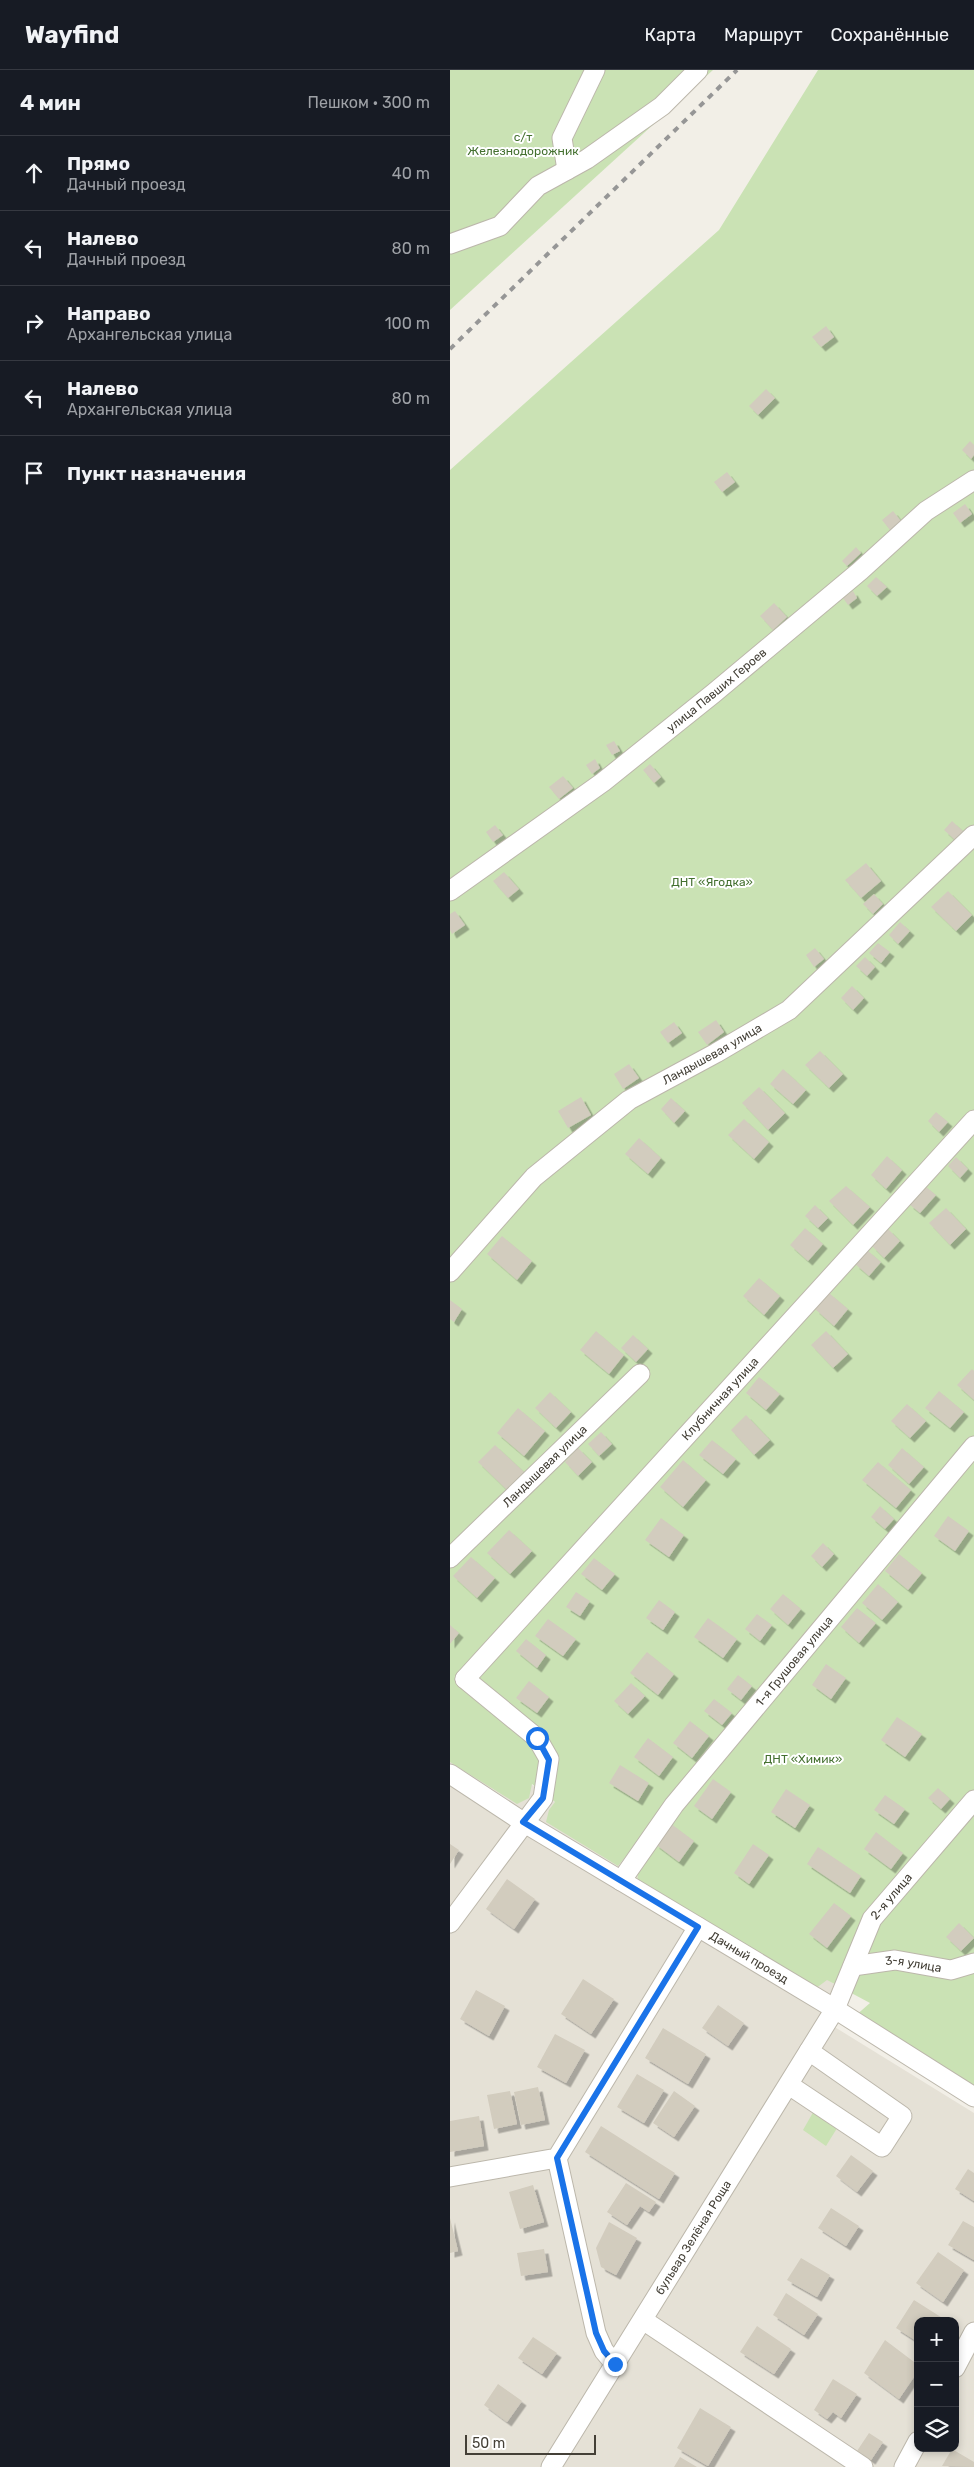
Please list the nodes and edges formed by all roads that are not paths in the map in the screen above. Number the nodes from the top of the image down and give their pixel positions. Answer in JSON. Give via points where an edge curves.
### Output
{"nodes":[{"id":1,"x":595,"y":70,"type":"edge"},
{"id":2,"x":698,"y":70,"type":"edge"},
{"id":3,"x":567,"y":170,"type":"junction"},
{"id":4,"x":450,"y":244,"type":"edge"},
{"id":5,"x":974,"y":480,"type":"edge"},
{"id":6,"x":974,"y":836,"type":"edge"},
{"id":7,"x":450,"y":891,"type":"edge"},
{"id":8,"x":974,"y":1120,"type":"edge"},
{"id":9,"x":450,"y":1272,"type":"edge"},
{"id":10,"x":640,"y":1374,"type":"dead end"},
{"id":11,"x":974,"y":1446,"type":"edge"},
{"id":12,"x":450,"y":1558,"type":"edge"},
{"id":13,"x":458,"y":1680,"type":"edge"},
{"id":14,"x":450,"y":1774,"type":"edge"},
{"id":15,"x":974,"y":1800,"type":"edge"},
{"id":16,"x":523,"y":1822,"type":"junction"},
{"id":17,"x":621,"y":1881,"type":"junction"},
{"id":18,"x":450,"y":1922,"type":"edge"},
{"id":19,"x":698,"y":1927,"type":"junction"},
{"id":20,"x":974,"y":1963,"type":"edge"},
{"id":21,"x":852,"y":1966,"type":"junction"},
{"id":22,"x":835,"y":2009,"type":"junction"},
{"id":23,"x":809,"y":2051,"type":"junction"},
{"id":24,"x":789,"y":2085,"type":"junction"},
{"id":25,"x":974,"y":2097,"type":"edge"},
{"id":26,"x":557,"y":2158,"type":"junction"},
{"id":27,"x":450,"y":2177,"type":"edge"},
{"id":28,"x":643,"y":2320,"type":"junction"},
{"id":29,"x":974,"y":2332,"type":"edge"},
{"id":30,"x":958,"y":2362,"type":"edge"},
{"id":31,"x":615,"y":2364,"type":"junction"},
{"id":32,"x":914,"y":2448,"type":"edge"},
{"id":33,"x":551,"y":2467,"type":"edge"},
{"id":34,"x":864,"y":2467,"type":"edge"},
{"id":35,"x":904,"y":2467,"type":"edge"}],
"edges":[{"from":1,"to":3,"type":"street","via":[[562,138]]},
{"from":2,"to":3,"type":"street","via":[[662,106]]},
{"from":3,"to":4,"type":"street","via":[[538,186],[500,226]]},
{"from":5,"to":7,"type":"street","name":"улица Павших Героев","via":[[926,511],[860,571],[603,782]]},
{"from":6,"to":9,"type":"street","name":"Ландышевая улица","via":[[789,1010],[629,1100],[534,1176]]},
{"from":8,"to":13,"type":"street","name":"Клубничная улица"},
{"from":10,"to":12,"type":"street","name":"Ландышевая улица"},
{"from":11,"to":17,"type":"street","name":"1-я Грушовая улица","via":[[674,1805]]},
{"from":13,"to":16,"type":"street","via":[[537,1738],[549,1760],[543,1798]]},
{"from":14,"to":16,"type":"street","name":"Дачный проезд"},
{"from":15,"to":21,"type":"street","name":"2-я улица","via":[[872,1919]]},
{"from":16,"to":17,"type":"street","name":"Дачный проезд"},
{"from":16,"to":18,"type":"street"},
{"from":17,"to":19,"type":"street","name":"Дачный проезд"},
{"from":19,"to":22,"type":"street","name":"Дачный проезд"},
{"from":19,"to":26,"type":"street"},
{"from":20,"to":21,"type":"street","name":"3-я улица","via":[[950,1970],[895,1960]]},
{"from":21,"to":22,"type":"street","name":"2-я улица"},
{"from":22,"to":23,"type":"street","name":"бульвар Зелёная Роща"},
{"from":22,"to":25,"type":"street","name":"Дачный проезд"},
{"from":23,"to":24,"type":"street","name":"бульвар Зелёная Роща"},
{"from":23,"to":24,"type":"street","via":[[902,2116],[882,2147]]},
{"from":24,"to":28,"type":"street","name":"бульвар Зелёная Роща"},
{"from":26,"to":27,"type":"street"},
{"from":26,"to":31,"type":"street","via":[[596,2333],[604,2351]]},
{"from":28,"to":31,"type":"street","name":"бульвар Зелёная Роща"},
{"from":28,"to":34,"type":"street"},
{"from":29,"to":30,"type":"street"},
{"from":31,"to":33,"type":"street","name":"бульвар Зелёная Роща"},
{"from":32,"to":35,"type":"street"}]}
